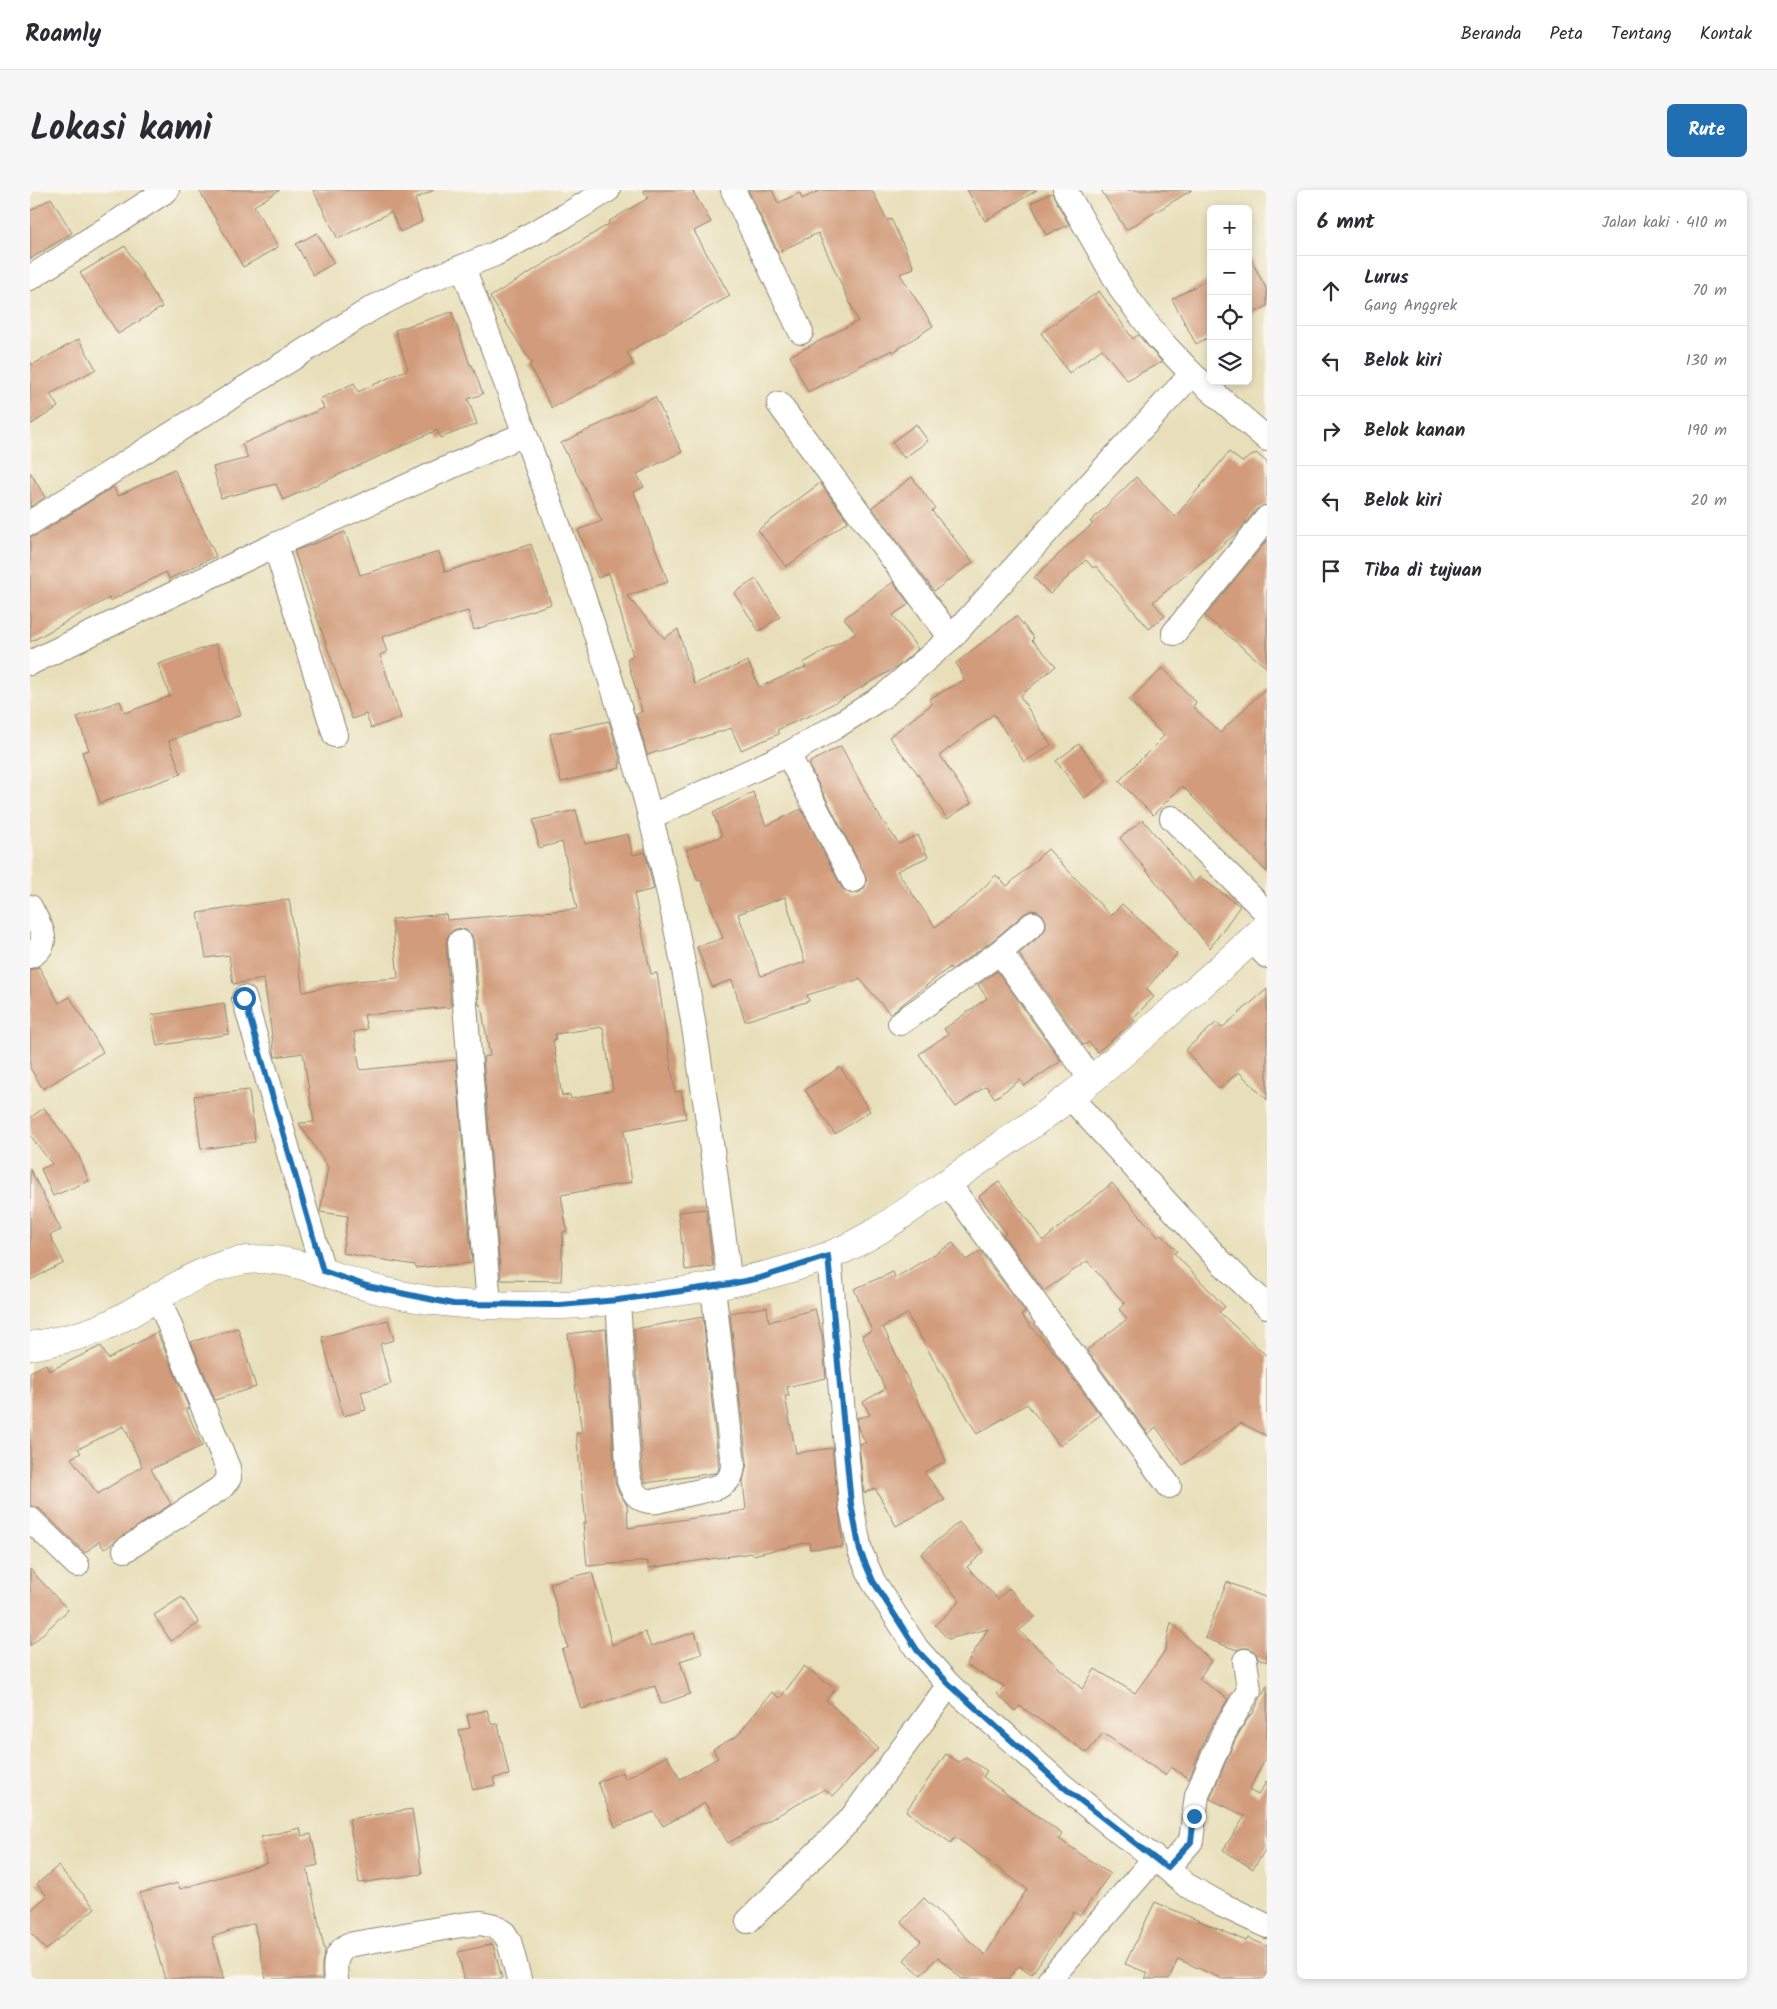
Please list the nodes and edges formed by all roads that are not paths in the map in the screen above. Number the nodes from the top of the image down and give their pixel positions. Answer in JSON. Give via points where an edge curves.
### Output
{"nodes":[{"id":1,"x":167,"y":190,"type":"edge"},
{"id":2,"x":608,"y":190,"type":"edge"},
{"id":3,"x":733,"y":190,"type":"edge"},
{"id":4,"x":1065,"y":190,"type":"edge"},
{"id":5,"x":463,"y":267,"type":"junction"},
{"id":6,"x":30,"y":278,"type":"edge"},
{"id":7,"x":801,"y":332,"type":"dead end"},
{"id":8,"x":1192,"y":374,"type":"junction"},
{"id":9,"x":779,"y":404,"type":"dead end"},
{"id":10,"x":524,"y":434,"type":"junction"},
{"id":11,"x":1267,"y":439,"type":"edge"},
{"id":12,"x":1267,"y":518,"type":"edge"},
{"id":13,"x":30,"y":524,"type":"edge"},
{"id":14,"x":275,"y":545,"type":"junction"},
{"id":15,"x":1174,"y":633,"type":"dead end"},
{"id":16,"x":951,"y":638,"type":"junction"},
{"id":17,"x":30,"y":663,"type":"edge"},
{"id":18,"x":335,"y":735,"type":"dead end"},
{"id":19,"x":788,"y":754,"type":"junction"},
{"id":20,"x":650,"y":817,"type":"junction"},
{"id":21,"x":1172,"y":818,"type":"dead end"},
{"id":22,"x":854,"y":880,"type":"dead end"},
{"id":23,"x":30,"y":907,"type":"edge"},
{"id":24,"x":1267,"y":913,"type":"edge"},
{"id":25,"x":1033,"y":924,"type":"dead end"},
{"id":26,"x":1262,"y":941,"type":"edge"},
{"id":27,"x":460,"y":942,"type":"dead end"},
{"id":28,"x":1000,"y":952,"type":"junction"},
{"id":29,"x":30,"y":956,"type":"edge"},
{"id":30,"x":244,"y":998,"type":"dead end"},
{"id":31,"x":900,"y":1023,"type":"dead end"},
{"id":32,"x":1091,"y":1080,"type":"junction"},
{"id":33,"x":1070,"y":1097,"type":"junction"},
{"id":34,"x":948,"y":1183,"type":"junction"},
{"id":35,"x":828,"y":1256,"type":"junction"},
{"id":36,"x":323,"y":1271,"type":"junction"},
{"id":37,"x":722,"y":1285,"type":"junction"},
{"id":38,"x":158,"y":1297,"type":"junction"},
{"id":39,"x":618,"y":1300,"type":"junction"},
{"id":40,"x":489,"y":1305,"type":"junction"},
{"id":41,"x":1267,"y":1306,"type":"edge"},
{"id":42,"x":30,"y":1346,"type":"edge"},
{"id":43,"x":1168,"y":1486,"type":"dead end"},
{"id":44,"x":30,"y":1519,"type":"edge"},
{"id":45,"x":125,"y":1550,"type":"dead end"},
{"id":46,"x":77,"y":1565,"type":"dead end"},
{"id":47,"x":1245,"y":1661,"type":"dead end"},
{"id":48,"x":949,"y":1684,"type":"junction"},
{"id":49,"x":1161,"y":1863,"type":"junction"},
{"id":50,"x":748,"y":1921,"type":"dead end"},
{"id":51,"x":1267,"y":1926,"type":"edge"},
{"id":52,"x":336,"y":1979,"type":"edge"},
{"id":53,"x":519,"y":1979,"type":"edge"},
{"id":54,"x":1050,"y":1979,"type":"edge"}],
"edges":[{"from":1,"to":6,"type":"street"},
{"from":2,"to":5,"type":"street","via":[[527,237]]},
{"from":3,"to":7,"type":"street"},
{"from":4,"to":8,"type":"street","via":[[1123,292],[1158,338]]},
{"from":5,"to":10,"type":"street"},
{"from":5,"to":13,"type":"street","via":[[419,284],[371,309]]},
{"from":8,"to":11,"type":"street"},
{"from":8,"to":16,"type":"street","via":[[1110,460]]},
{"from":9,"to":16,"type":"street"},
{"from":10,"to":14,"type":"street"},
{"from":10,"to":20,"type":"street","via":[[586,603]]},
{"from":12,"to":15,"type":"street"},
{"from":14,"to":17,"type":"street"},
{"from":14,"to":18,"type":"street"},
{"from":16,"to":19,"type":"street","via":[[885,695]]},
{"from":19,"to":20,"type":"street"},
{"from":19,"to":22,"type":"street"},
{"from":20,"to":37,"type":"street","via":[[691,1007]]},
{"from":21,"to":24,"type":"street"},
{"from":23,"to":29,"type":"street","via":[[43,944]]},
{"from":25,"to":28,"type":"street"},
{"from":26,"to":32,"type":"street"},
{"from":27,"to":40,"type":"street"},
{"from":28,"to":31,"type":"street"},
{"from":28,"to":32,"type":"street"},
{"from":30,"to":36,"type":"street"},
{"from":32,"to":33,"type":"street"},
{"from":33,"to":34,"type":"street"},
{"from":33,"to":41,"type":"street","via":[[1221,1262]]},
{"from":34,"to":35,"type":"street","via":[[889,1223]]},
{"from":34,"to":43,"type":"street"},
{"from":35,"to":37,"type":"street","via":[[760,1278]]},
{"from":35,"to":48,"type":"street","via":[[851,1504],[860,1551],[873,1581],[917,1650]]},
{"from":36,"to":38,"type":"street","via":[[266,1258],[243,1260],[224,1264]]},
{"from":36,"to":40,"type":"street","via":[[367,1286],[424,1299]]},
{"from":37,"to":39,"type":"street"},
{"from":37,"to":39,"type":"street","via":[[732,1475],[718,1487],[657,1501],[640,1499],[629,1481]]},
{"from":38,"to":42,"type":"street","via":[[92,1332]]},
{"from":38,"to":45,"type":"street","via":[[228,1468],[229,1478],[222,1487]]},
{"from":39,"to":40,"type":"street","via":[[560,1305]]},
{"from":44,"to":46,"type":"street"},
{"from":47,"to":49,"type":"street","via":[[1249,1690],[1223,1734],[1197,1795],[1191,1842]]},
{"from":48,"to":49,"type":"street","via":[[1062,1786]]},
{"from":48,"to":50,"type":"street","via":[[850,1820]]},
{"from":49,"to":51,"type":"street","via":[[1186,1885]]},
{"from":49,"to":54,"type":"street"},
{"from":52,"to":53,"type":"street","via":[[336,1958],[348,1945],[481,1923],[494,1926],[509,1941]]}]}
